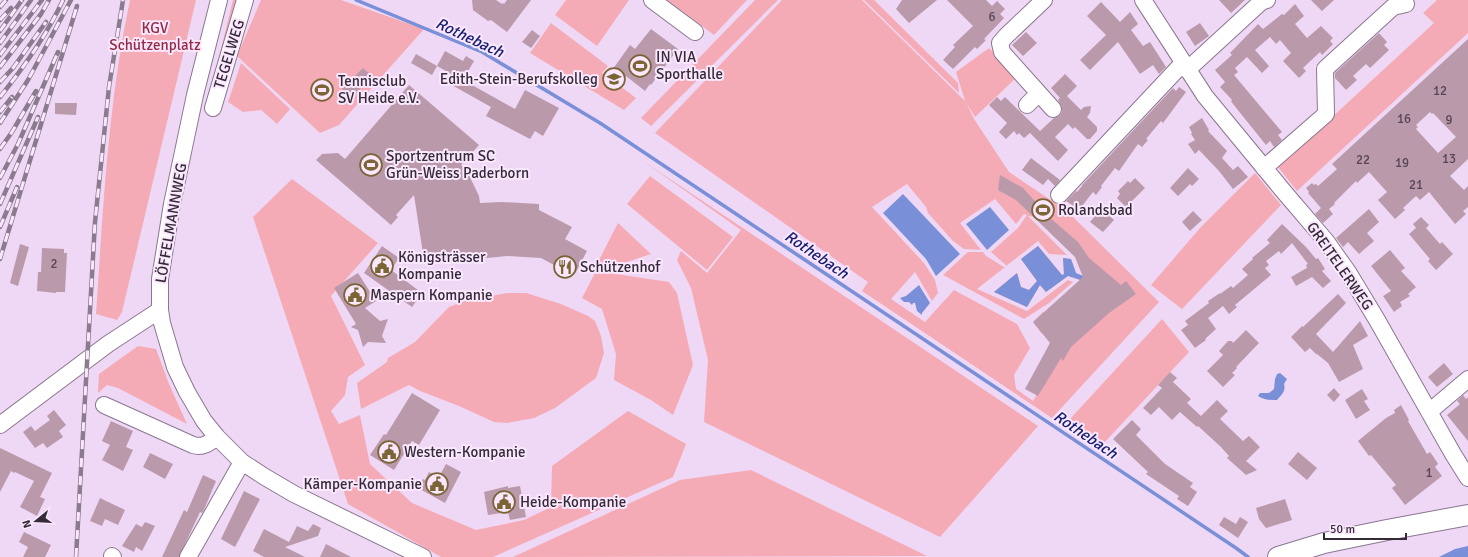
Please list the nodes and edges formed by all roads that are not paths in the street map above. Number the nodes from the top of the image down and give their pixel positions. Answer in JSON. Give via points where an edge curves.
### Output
{"nodes":[{"id":1,"x":219,"y":0,"type":"edge"},
{"id":2,"x":245,"y":0,"type":"edge"},
{"id":3,"x":652,"y":0,"type":"edge"},
{"id":4,"x":1044,"y":0,"type":"edge"},
{"id":5,"x":1142,"y":0,"type":"edge"},
{"id":6,"x":1267,"y":0,"type":"edge"},
{"id":7,"x":1406,"y":4,"type":"dead end"},
{"id":8,"x":695,"y":32,"type":"dead end"},
{"id":9,"x":1185,"y":67,"type":"junction"},
{"id":10,"x":1038,"y":94,"type":"junction"},
{"id":11,"x":1026,"y":105,"type":"dead end"},
{"id":12,"x":213,"y":108,"type":"dead end"},
{"id":13,"x":1053,"y":109,"type":"dead end"},
{"id":14,"x":1264,"y":168,"type":"junction"},
{"id":15,"x":1059,"y":195,"type":"dead end"},
{"id":16,"x":160,"y":310,"type":"junction"},
{"id":17,"x":1468,"y":379,"type":"edge"},
{"id":18,"x":104,"y":405,"type":"dead end"},
{"id":19,"x":1429,"y":412,"type":"junction"},
{"id":20,"x":0,"y":425,"type":"edge"},
{"id":21,"x":217,"y":437,"type":"junction"},
{"id":22,"x":242,"y":462,"type":"junction"},
{"id":23,"x":1468,"y":478,"type":"edge"},
{"id":24,"x":1468,"y":516,"type":"edge"},
{"id":25,"x":188,"y":557,"type":"edge"},
{"id":26,"x":423,"y":557,"type":"edge"},
{"id":27,"x":1278,"y":557,"type":"edge"}],
"edges":[{"from":1,"to":16,"type":"street","name":"LÖFFELMANNWEG","via":[[195,95],[172,204],[160,279]]},
{"from":2,"to":12,"type":"street","name":"TEGELWEG"},
{"from":3,"to":8,"type":"street"},
{"from":4,"to":10,"type":"street","via":[[1000,43],[1002,52]]},
{"from":5,"to":9,"type":"street","name":"GREITELERWEG"},
{"from":6,"to":9,"type":"street","via":[[1261,2]]},
{"from":7,"to":14,"type":"street","via":[[1393,7],[1325,69],[1326,114]]},
{"from":9,"to":14,"type":"street","name":"GREITELERWEG","via":[[1205,96]]},
{"from":9,"to":15,"type":"street"},
{"from":10,"to":11,"type":"street"},
{"from":10,"to":13,"type":"street"},
{"from":14,"to":19,"type":"street","name":"GREITELERWEG","via":[[1326,241],[1348,272]]},
{"from":16,"to":20,"type":"street","via":[[108,344]]},
{"from":16,"to":21,"type":"street","name":"LÖFFELMANNWEG","via":[[180,378],[197,411]]},
{"from":17,"to":19,"type":"street"},
{"from":18,"to":21,"type":"street","via":[[193,446],[206,445]]},
{"from":19,"to":23,"type":"street","name":"GREITELERWEG"},
{"from":21,"to":22,"type":"street","name":"LÖFFELMANNWEG"},
{"from":22,"to":25,"type":"street"},
{"from":22,"to":26,"type":"street","name":"LÖFFELMANNWEG","via":[[294,494]]},
{"from":24,"to":27,"type":"main road","via":[[1324,543]]}]}
